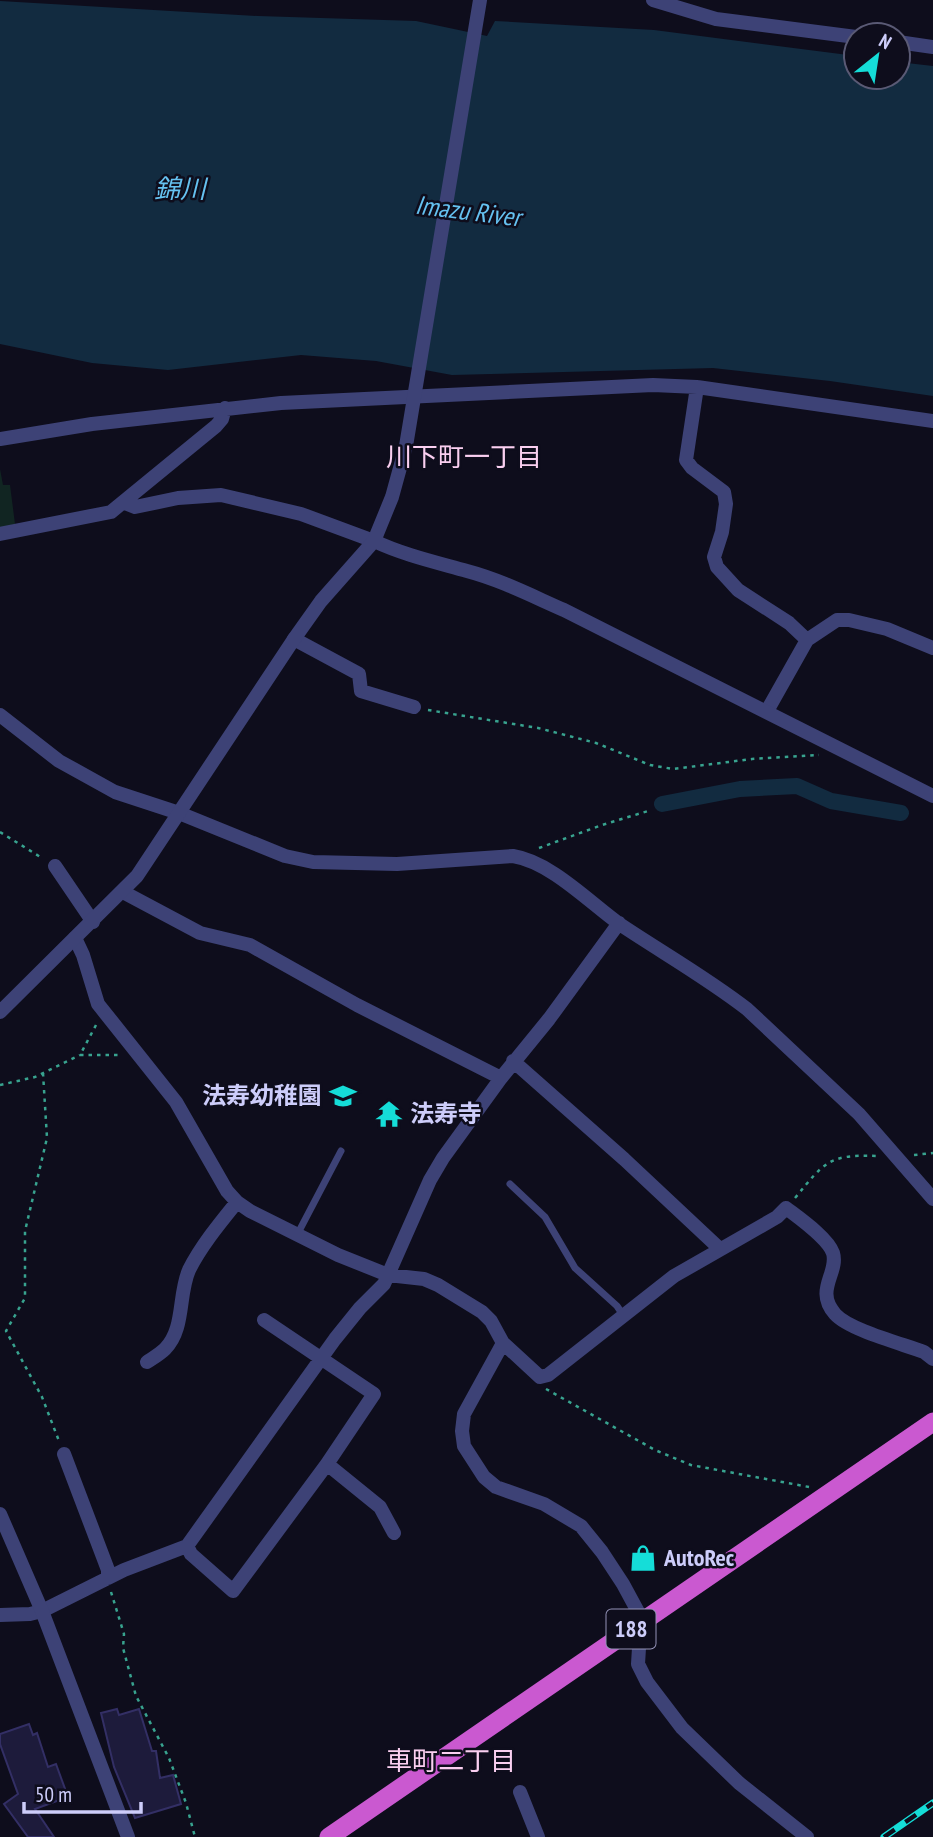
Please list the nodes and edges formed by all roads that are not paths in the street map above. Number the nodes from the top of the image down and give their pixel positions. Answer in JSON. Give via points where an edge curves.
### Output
{"nodes":[{"id":1,"x":653,"y":0,"type":"edge"},
{"id":2,"x":480,"y":3,"type":"edge"},
{"id":3,"x":695,"y":6,"type":"edge"},
{"id":4,"x":842,"y":35,"type":"edge"},
{"id":5,"x":912,"y":45,"type":"edge"},
{"id":6,"x":933,"y":47,"type":"edge"},
{"id":7,"x":697,"y":387,"type":"junction"},
{"id":8,"x":415,"y":389,"type":"junction"},
{"id":9,"x":225,"y":408,"type":"junction"},
{"id":10,"x":933,"y":421,"type":"edge"},
{"id":11,"x":0,"y":439,"type":"edge"},
{"id":12,"x":125,"y":503,"type":"junction"},
{"id":13,"x":0,"y":534,"type":"edge"},
{"id":14,"x":374,"y":541,"type":"junction"},
{"id":15,"x":294,"y":639,"type":"junction"},
{"id":16,"x":807,"y":640,"type":"junction"},
{"id":17,"x":933,"y":648,"type":"edge"},
{"id":18,"x":414,"y":707,"type":"road end"},
{"id":19,"x":767,"y":711,"type":"junction"},
{"id":20,"x":0,"y":715,"type":"edge"},
{"id":21,"x":933,"y":796,"type":"edge"},
{"id":22,"x":179,"y":813,"type":"junction"},
{"id":23,"x":55,"y":866,"type":"road end"},
{"id":24,"x":123,"y":892,"type":"junction"},
{"id":25,"x":93,"y":922,"type":"junction"},
{"id":26,"x":619,"y":923,"type":"junction"},
{"id":27,"x":75,"y":938,"type":"junction"},
{"id":28,"x":0,"y":1012,"type":"edge"},
{"id":29,"x":513,"y":1061,"type":"junction"},
{"id":30,"x":500,"y":1078,"type":"junction"},
{"id":31,"x":341,"y":1151,"type":"dead end"},
{"id":32,"x":510,"y":1184,"type":"dead end"},
{"id":33,"x":933,"y":1199,"type":"edge"},
{"id":34,"x":237,"y":1202,"type":"junction"},
{"id":35,"x":297,"y":1236,"type":"junction"},
{"id":36,"x":720,"y":1250,"type":"junction"},
{"id":37,"x":388,"y":1275,"type":"junction"},
{"id":38,"x":624,"y":1316,"type":"junction"},
{"id":39,"x":264,"y":1320,"type":"dead end"},
{"id":40,"x":503,"y":1343,"type":"junction"},
{"id":41,"x":933,"y":1359,"type":"edge"},
{"id":42,"x":321,"y":1360,"type":"junction"},
{"id":43,"x":147,"y":1362,"type":"dead end"},
{"id":44,"x":933,"y":1422,"type":"edge"},
{"id":45,"x":64,"y":1454,"type":"road end"},
{"id":46,"x":327,"y":1464,"type":"junction"},
{"id":47,"x":0,"y":1514,"type":"edge"},
{"id":48,"x":394,"y":1534,"type":"dead end"},
{"id":49,"x":187,"y":1546,"type":"junction"},
{"id":50,"x":108,"y":1578,"type":"junction"},
{"id":51,"x":42,"y":1611,"type":"junction"},
{"id":52,"x":0,"y":1615,"type":"edge"},
{"id":53,"x":636,"y":1626,"type":"junction"},
{"id":54,"x":520,"y":1792,"type":"dead end"},
{"id":55,"x":128,"y":1837,"type":"edge"},
{"id":56,"x":329,"y":1837,"type":"edge"},
{"id":57,"x":538,"y":1837,"type":"edge"},
{"id":58,"x":807,"y":1837,"type":"edge"}],
"edges":[{"from":1,"to":3,"type":"street"},
{"from":2,"to":8,"type":"street"},
{"from":3,"to":4,"type":"street","via":[[716,19]]},
{"from":5,"to":6,"type":"street"},
{"from":7,"to":8,"type":"street"},
{"from":7,"to":10,"type":"street"},
{"from":7,"to":16,"type":"street","via":[[686,460],[724,492],[722,532],[714,556],[717,567],[738,590]]},
{"from":8,"to":9,"type":"street"},
{"from":8,"to":14,"type":"street","via":[[392,497]]},
{"from":9,"to":11,"type":"street"},
{"from":9,"to":12,"type":"street","via":[[216,426]]},
{"from":12,"to":13,"type":"street","via":[[111,512]]},
{"from":12,"to":14,"type":"street","via":[[135,507],[221,495],[301,514]]},
{"from":14,"to":15,"type":"street"},
{"from":14,"to":19,"type":"street","via":[[509,585]]},
{"from":15,"to":18,"type":"street","via":[[359,674],[361,691]]},
{"from":15,"to":22,"type":"street"},
{"from":16,"to":17,"type":"street","via":[[837,620],[849,620]]},
{"from":16,"to":19,"type":"street"},
{"from":19,"to":21,"type":"street"},
{"from":20,"to":22,"type":"street","via":[[59,761],[115,792]]},
{"from":22,"to":24,"type":"street"},
{"from":22,"to":26,"type":"street","via":[[285,856],[313,862],[397,864],[525,858]]},
{"from":23,"to":25,"type":"street"},
{"from":24,"to":25,"type":"street"},
{"from":24,"to":30,"type":"street","via":[[200,933],[250,945]]},
{"from":25,"to":27,"type":"street"},
{"from":26,"to":29,"type":"street"},
{"from":26,"to":33,"type":"street","via":[[747,1009],[859,1114]]},
{"from":27,"to":28,"type":"street"},
{"from":27,"to":34,"type":"street","via":[[93,994],[105,1015],[176,1102]]},
{"from":29,"to":30,"type":"street"},
{"from":29,"to":36,"type":"street"},
{"from":30,"to":37,"type":"street","via":[[430,1180]]},
{"from":31,"to":35,"type":"lane"},
{"from":32,"to":38,"type":"lane","via":[[545,1217],[575,1268]]},
{"from":34,"to":35,"type":"street"},
{"from":34,"to":43,"type":"street","via":[[190,1270],[174,1336],[166,1349]]},
{"from":35,"to":37,"type":"street"},
{"from":36,"to":38,"type":"street","via":[[674,1276]]},
{"from":36,"to":41,"type":"street","via":[[786,1208],[833,1251],[825,1291],[834,1313]]},
{"from":37,"to":40,"type":"street","via":[[438,1284],[482,1312]]},
{"from":37,"to":42,"type":"street"},
{"from":38,"to":40,"type":"street","via":[[540,1377]]},
{"from":39,"to":42,"type":"street"},
{"from":40,"to":53,"type":"street","via":[[464,1414],[464,1446],[496,1487],[544,1504],[581,1527],[616,1573]]},
{"from":42,"to":46,"type":"street","via":[[374,1394]]},
{"from":42,"to":49,"type":"street"},
{"from":44,"to":53,"type":"highway","number":"188"},
{"from":45,"to":50,"type":"street"},
{"from":46,"to":48,"type":"street","via":[[380,1507]]},
{"from":46,"to":49,"type":"street","via":[[233,1591],[191,1555]]},
{"from":47,"to":51,"type":"street"},
{"from":49,"to":50,"type":"street"},
{"from":50,"to":51,"type":"street"},
{"from":51,"to":52,"type":"street"},
{"from":51,"to":55,"type":"street"},
{"from":53,"to":56,"type":"highway","number":"188"},
{"from":53,"to":58,"type":"street","via":[[638,1664],[682,1728],[739,1783]]},
{"from":54,"to":57,"type":"street"}]}
